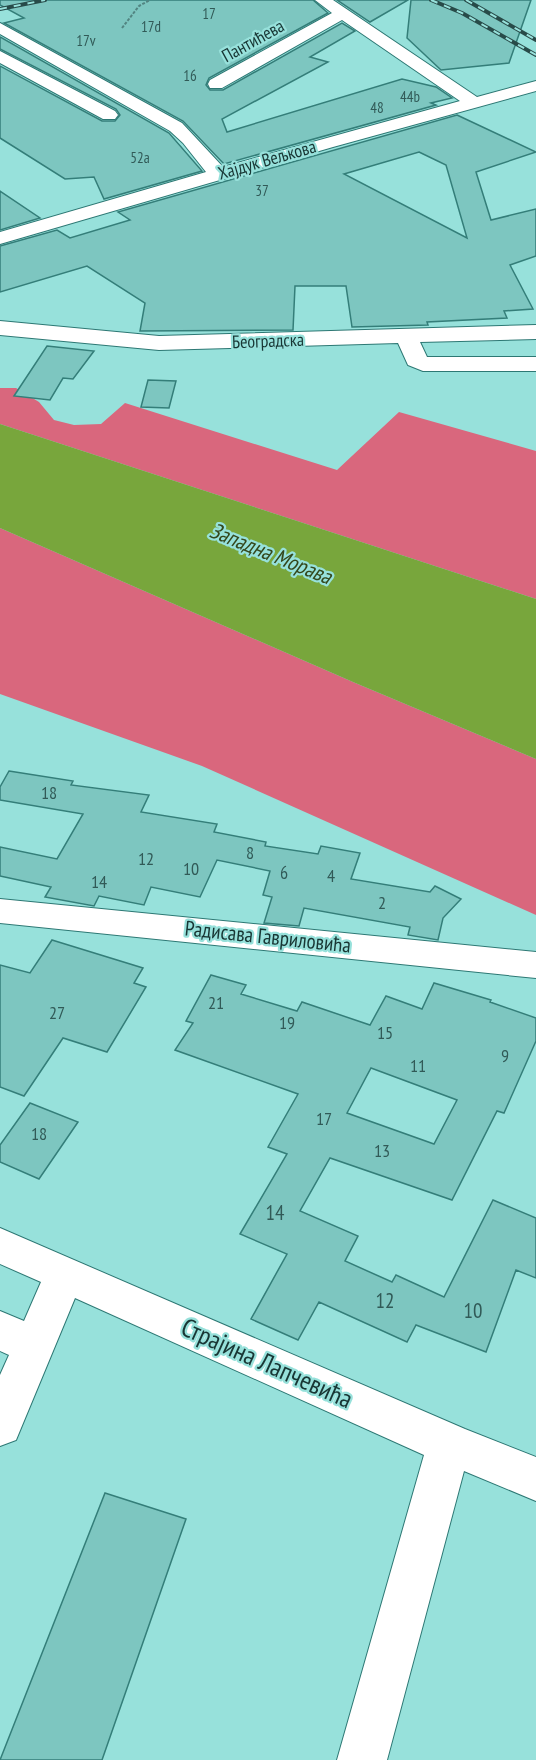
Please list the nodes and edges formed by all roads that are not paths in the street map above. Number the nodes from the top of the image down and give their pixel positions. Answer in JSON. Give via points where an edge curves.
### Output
{"nodes":[{"id":1,"x":323,"y":0,"type":"edge"},
{"id":2,"x":342,"y":14,"type":"junction"},
{"id":3,"x":0,"y":28,"type":"edge"},
{"id":4,"x":48,"y":55,"type":"junction"},
{"id":5,"x":5,"y":62,"type":"edge"},
{"id":6,"x":216,"y":84,"type":"dead end"},
{"id":7,"x":536,"y":86,"type":"edge"},
{"id":8,"x":473,"y":102,"type":"junction"},
{"id":9,"x":155,"y":116,"type":"junction"},
{"id":10,"x":220,"y":174,"type":"junction"},
{"id":11,"x":0,"y":238,"type":"edge"},
{"id":12,"x":0,"y":328,"type":"edge"},
{"id":13,"x":536,"y":332,"type":"edge"},
{"id":14,"x":407,"y":337,"type":"junction"},
{"id":15,"x":536,"y":364,"type":"edge"},
{"id":16,"x":0,"y":911,"type":"edge"},
{"id":17,"x":536,"y":965,"type":"edge"},
{"id":18,"x":0,"y":1245,"type":"edge"},
{"id":19,"x":65,"y":1274,"type":"junction"},
{"id":20,"x":17,"y":1338,"type":"edge"},
{"id":21,"x":0,"y":1425,"type":"edge"},
{"id":22,"x":449,"y":1444,"type":"junction"},
{"id":23,"x":536,"y":1479,"type":"edge"},
{"id":24,"x":362,"y":1760,"type":"edge"}],
"edges":[{"from":1,"to":2,"type":"street"},
{"from":2,"to":6,"type":"street","name":"Пантићева"},
{"from":2,"to":8,"type":"street"},
{"from":3,"to":4,"type":"street"},
{"from":4,"to":5,"type":"street"},
{"from":4,"to":9,"type":"street"},
{"from":5,"to":9,"type":"street","via":[[106,114]]},
{"from":7,"to":8,"type":"street","name":"Хајдук Вељкова"},
{"from":8,"to":10,"type":"street","name":"Хајдук Вељкова"},
{"from":9,"to":10,"type":"street","via":[[184,133],[203,161]]},
{"from":10,"to":11,"type":"street","name":"Хајдук Вељкова"},
{"from":12,"to":14,"type":"street","name":"Београдска","via":[[159,343]]},
{"from":13,"to":14,"type":"street","name":"Београдска"},
{"from":14,"to":15,"type":"street","via":[[416,360],[423,364]]},
{"from":16,"to":17,"type":"street","name":"Радисава Гавриловића"},
{"from":18,"to":19,"type":"street","name":"Страјина Лапчевића"},
{"from":19,"to":20,"type":"street"},
{"from":19,"to":22,"type":"street","name":"Страјина Лапчевића"},
{"from":20,"to":21,"type":"street"},
{"from":22,"to":23,"type":"street","name":"Страјина Лапчевића"},
{"from":22,"to":24,"type":"street"}]}
